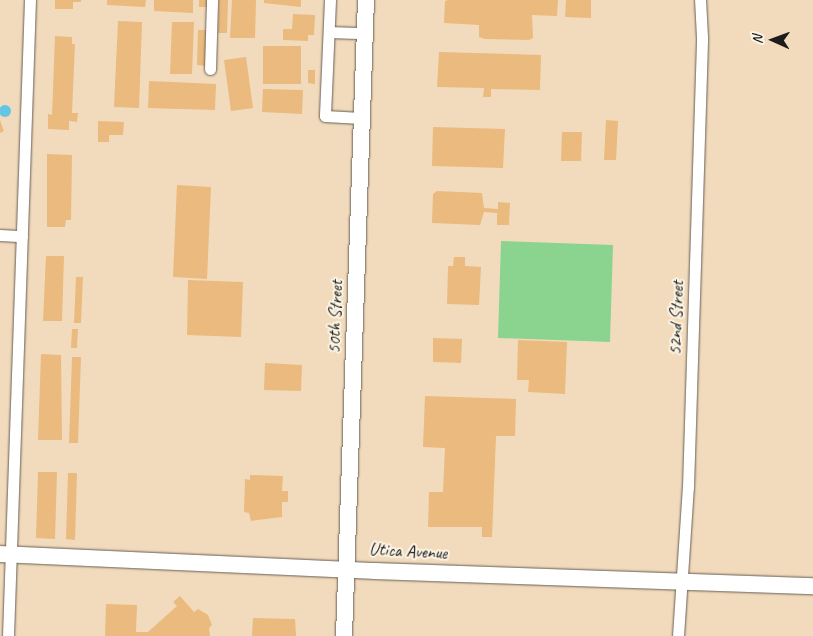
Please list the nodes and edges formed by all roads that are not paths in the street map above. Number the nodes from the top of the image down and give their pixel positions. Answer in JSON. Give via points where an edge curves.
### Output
{"nodes":[{"id":1,"x":30,"y":0,"type":"edge"},
{"id":2,"x":212,"y":0,"type":"edge"},
{"id":3,"x":330,"y":0,"type":"edge"},
{"id":4,"x":366,"y":0,"type":"edge"},
{"id":5,"x":700,"y":0,"type":"edge"},
{"id":6,"x":329,"y":32,"type":"junction"},
{"id":7,"x":365,"y":32,"type":"junction"},
{"id":8,"x":210,"y":69,"type":"dead end"},
{"id":9,"x":361,"y":118,"type":"junction"},
{"id":10,"x":0,"y":236,"type":"edge"},
{"id":11,"x":22,"y":236,"type":"junction"},
{"id":12,"x":6,"y":554,"type":"edge"},
{"id":13,"x":346,"y":568,"type":"junction"},
{"id":14,"x":680,"y":581,"type":"junction"},
{"id":15,"x":813,"y":586,"type":"edge"},
{"id":16,"x":8,"y":636,"type":"edge"},
{"id":17,"x":344,"y":636,"type":"edge"},
{"id":18,"x":678,"y":636,"type":"edge"}],
"edges":[{"from":1,"to":11,"type":"street"},
{"from":2,"to":8,"type":"street"},
{"from":3,"to":6,"type":"street"},
{"from":4,"to":7,"type":"street","name":"50th Street"},
{"from":5,"to":14,"type":"street","name":"52nd Street","via":[[702,37],[688,487]]},
{"from":6,"to":7,"type":"street"},
{"from":6,"to":9,"type":"street","via":[[325,116]]},
{"from":7,"to":9,"type":"street","name":"50th Street"},
{"from":9,"to":13,"type":"street","name":"50th Street"},
{"from":10,"to":11,"type":"street"},
{"from":11,"to":12,"type":"street"},
{"from":12,"to":13,"type":"street","name":"Utica Avenue"},
{"from":12,"to":16,"type":"street"},
{"from":13,"to":14,"type":"street","name":"Utica Avenue"},
{"from":13,"to":17,"type":"street","name":"50th Street"},
{"from":14,"to":15,"type":"street","name":"Utica Avenue"},
{"from":14,"to":18,"type":"street","name":"52nd Street"}]}
